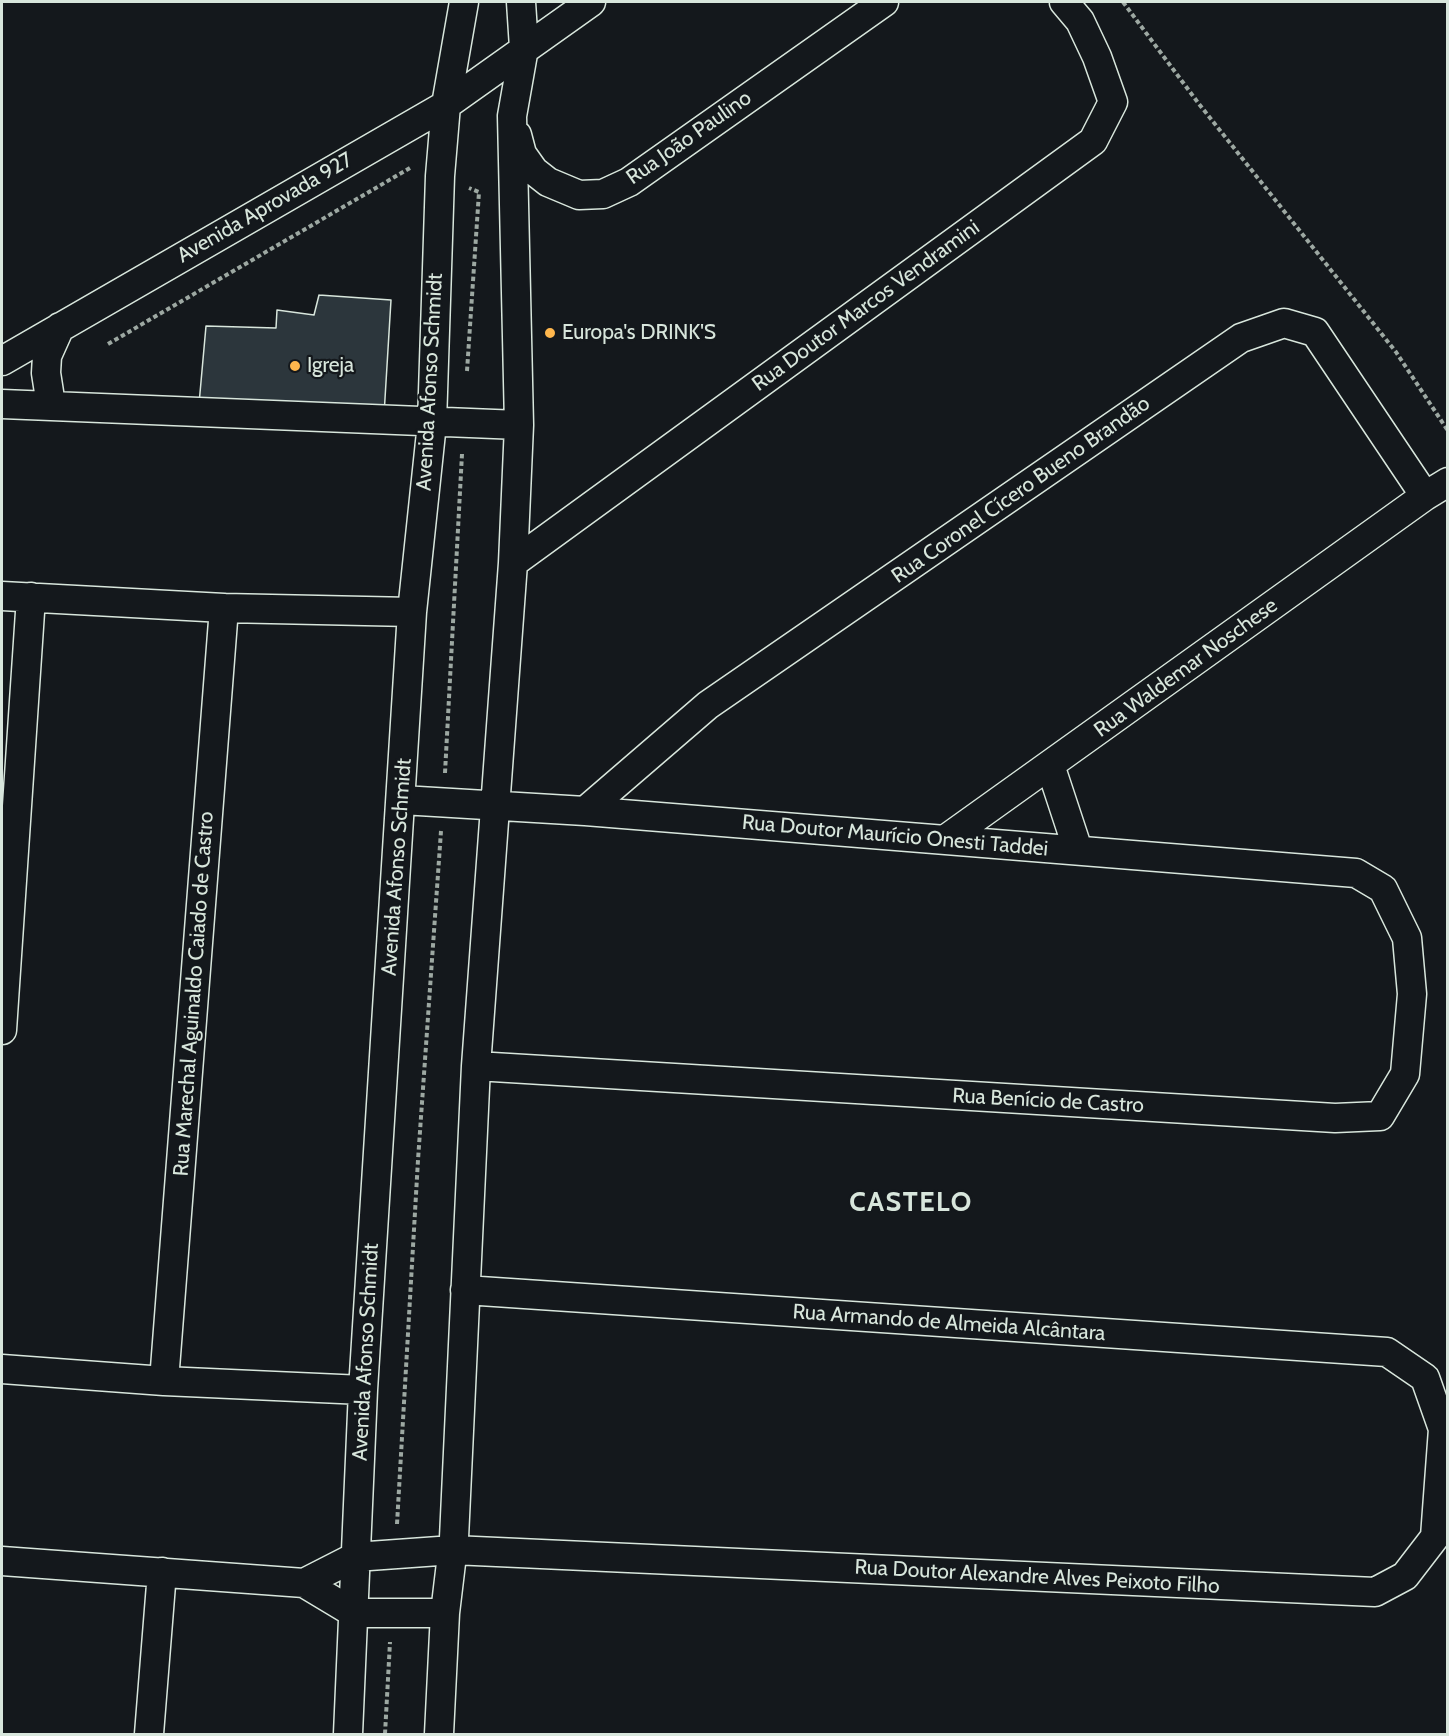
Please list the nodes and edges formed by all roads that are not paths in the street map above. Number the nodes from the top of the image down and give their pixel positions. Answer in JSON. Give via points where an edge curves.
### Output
{"nodes":[{"id":1,"x":464,"y":2,"type":"edge"},
{"id":2,"x":521,"y":2,"type":"edge"},
{"id":3,"x":591,"y":2,"type":"edge"},
{"id":4,"x":884,"y":2,"type":"edge"},
{"id":5,"x":1064,"y":2,"type":"edge"},
{"id":6,"x":524,"y":48,"type":"junction"},
{"id":7,"x":446,"y":105,"type":"junction"},
{"id":8,"x":512,"y":116,"type":"junction"},
{"id":9,"x":60,"y":327,"type":"junction"},
{"id":10,"x":2,"y":361,"type":"edge"},
{"id":11,"x":2,"y":404,"type":"edge"},
{"id":12,"x":51,"y":405,"type":"junction"},
{"id":13,"x":432,"y":423,"type":"junction"},
{"id":14,"x":519,"y":425,"type":"junction"},
{"id":15,"x":1436,"y":489,"type":"edge"},
{"id":16,"x":513,"y":563,"type":"junction"},
{"id":17,"x":2,"y":596,"type":"edge"},
{"id":18,"x":31,"y":597,"type":"junction"},
{"id":19,"x":224,"y":608,"type":"junction"},
{"id":20,"x":412,"y":612,"type":"junction"},
{"id":21,"x":1050,"y":765,"type":"junction"},
{"id":22,"x":402,"y":800,"type":"junction"},
{"id":23,"x":495,"y":807,"type":"junction"},
{"id":24,"x":585,"y":811,"type":"junction"},
{"id":25,"x":946,"y":839,"type":"junction"},
{"id":26,"x":1078,"y":850,"type":"junction"},
{"id":27,"x":1383,"y":889,"type":"joint"},
{"id":28,"x":2,"y":1030,"type":"edge"},
{"id":29,"x":476,"y":1066,"type":"junction"},
{"id":30,"x":465,"y":1290,"type":"junction"},
{"id":31,"x":2,"y":1369,"type":"edge"},
{"id":32,"x":1425,"y":1378,"type":"joint"},
{"id":33,"x":164,"y":1381,"type":"junction"},
{"id":34,"x":363,"y":1390,"type":"junction"},
{"id":35,"x":453,"y":1550,"type":"junction"},
{"id":36,"x":355,"y":1557,"type":"junction"},
{"id":37,"x":2,"y":1561,"type":"edge"},
{"id":38,"x":162,"y":1572,"type":"junction"},
{"id":39,"x":304,"y":1582,"type":"junction"},
{"id":40,"x":354,"y":1613,"type":"junction"},
{"id":41,"x":445,"y":1613,"type":"junction"},
{"id":42,"x":149,"y":1734,"type":"edge"},
{"id":43,"x":348,"y":1734,"type":"edge"},
{"id":44,"x":439,"y":1734,"type":"edge"}],
"edges":[{"from":1,"to":7,"type":"street","name":"Avenida Afonso Schmidt"},
{"from":2,"to":6,"type":"street"},
{"from":3,"to":6,"type":"street","name":"Avenida Aprovada 927"},
{"from":4,"to":8,"type":"street","name":"Rua João Paulino","via":[[629,182],[603,194],[579,195],[548,182],[534,171],[522,154]]},
{"from":5,"to":16,"type":"street","name":"Rua Doutor Marcos Vendramini","via":[[1080,21],[1113,102],[1093,141]]},
{"from":6,"to":7,"type":"street","name":"Avenida Aprovada 927"},
{"from":6,"to":8,"type":"street"},
{"from":7,"to":9,"type":"street","name":"Avenida Aprovada 927"},
{"from":7,"to":13,"type":"street","name":"Avenida Afonso Schmidt"},
{"from":8,"to":14,"type":"street"},
{"from":9,"to":10,"type":"street","name":"Avenida Aprovada 927"},
{"from":9,"to":12,"type":"street","via":[[47,356]]},
{"from":11,"to":12,"type":"street"},
{"from":12,"to":13,"type":"street"},
{"from":13,"to":14,"type":"street"},
{"from":13,"to":20,"type":"street","name":"Avenida Afonso Schmidt"},
{"from":14,"to":16,"type":"street"},
{"from":15,"to":21,"type":"street","name":"Rua Waldemar Noschese"},
{"from":15,"to":24,"type":"street","name":"Rua Coronel Cícero Bueno Brandão","via":[[1315,332],[1284,323],[1241,338],[708,705]]},
{"from":16,"to":23,"type":"street"},
{"from":17,"to":18,"type":"street"},
{"from":18,"to":19,"type":"street"},
{"from":18,"to":28,"type":"street"},
{"from":19,"to":20,"type":"street"},
{"from":19,"to":33,"type":"street","name":"Rua Marechal Aguinaldo Caiado de Castro"},
{"from":20,"to":22,"type":"street","name":"Avenida Afonso Schmidt"},
{"from":21,"to":25,"type":"street","name":"Rua Waldemar Noschese"},
{"from":21,"to":26,"type":"street"},
{"from":22,"to":23,"type":"street","name":"Rua Doutor Maurício Onesti Taddei"},
{"from":22,"to":34,"type":"street","name":"Avenida Afonso Schmidt"},
{"from":23,"to":24,"type":"street","name":"Rua Doutor Maurício Onesti Taddei"},
{"from":23,"to":29,"type":"street"},
{"from":24,"to":25,"type":"street","name":"Rua Doutor Maurício Onesti Taddei"},
{"from":25,"to":26,"type":"street","name":"Rua Doutor Maurício Onesti Taddei"},
{"from":26,"to":27,"type":"street","name":"Rua Doutor Maurício Onesti Taddei","via":[[1356,873]]},
{"from":27,"to":29,"type":"street","name":"Rua Benício de Castro","via":[[1407,938],[1412,993],[1405,1074],[1380,1116],[1335,1118]]},
{"from":29,"to":30,"type":"street"},
{"from":30,"to":32,"type":"street","name":"Rua Armando de Almeida Alcântara","via":[[1387,1353]]},
{"from":30,"to":35,"type":"street"},
{"from":31,"to":33,"type":"street"},
{"from":32,"to":35,"type":"street","name":"Rua Doutor Alexandre Alves Peixoto Filho","via":[[1443,1429],[1435,1537],[1404,1576],[1375,1592]]},
{"from":33,"to":34,"type":"street"},
{"from":34,"to":36,"type":"street","name":"Avenida Afonso Schmidt"},
{"from":35,"to":36,"type":"street","name":"Rua Doutor Alexandre Alves Peixoto Filho"},
{"from":35,"to":41,"type":"street"},
{"from":36,"to":39,"type":"street"},
{"from":36,"to":40,"type":"street","name":"Avenida Afonso Schmidt"},
{"from":37,"to":38,"type":"street"},
{"from":38,"to":39,"type":"street"},
{"from":38,"to":42,"type":"street"},
{"from":39,"to":40,"type":"street"},
{"from":40,"to":41,"type":"street"},
{"from":40,"to":43,"type":"street","name":"Avenida Afonso Schmidt"},
{"from":41,"to":44,"type":"street"}]}
